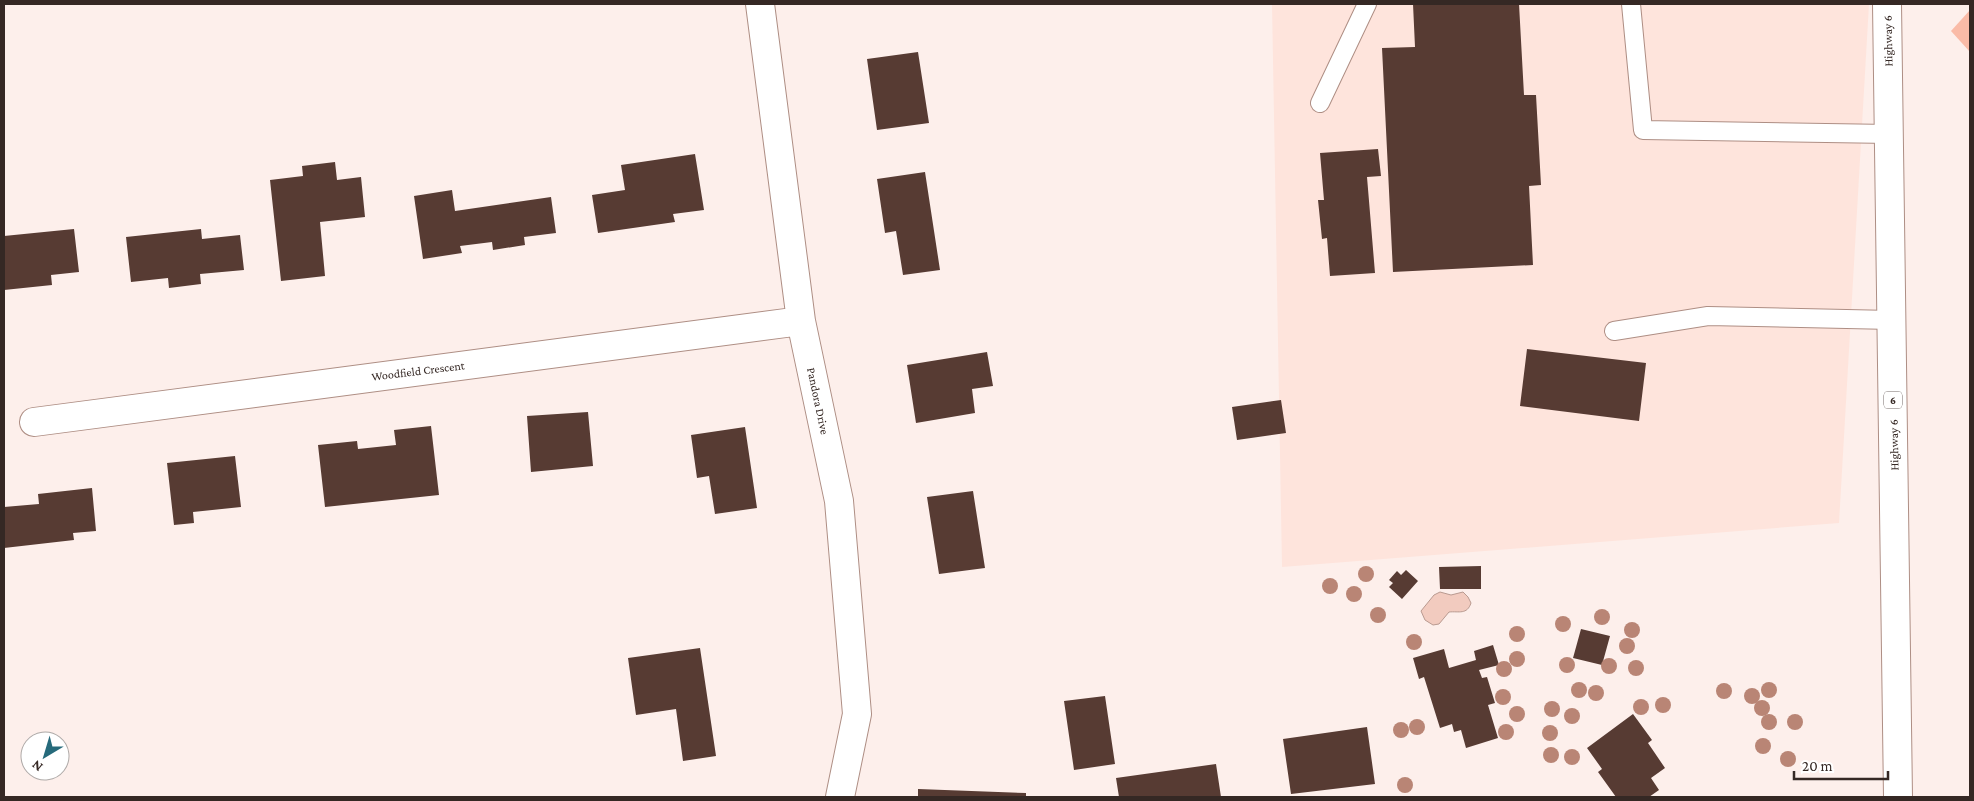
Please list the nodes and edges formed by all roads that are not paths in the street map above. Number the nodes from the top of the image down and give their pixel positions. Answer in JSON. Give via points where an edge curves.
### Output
{"nodes":[{"id":1,"x":760,"y":4,"type":"edge"},
{"id":2,"x":1367,"y":4,"type":"edge"},
{"id":3,"x":1631,"y":4,"type":"edge"},
{"id":4,"x":1887,"y":4,"type":"edge"},
{"id":5,"x":1320,"y":104,"type":"dead end"},
{"id":6,"x":1890,"y":134,"type":"junction"},
{"id":7,"x":1892,"y":320,"type":"junction"},
{"id":8,"x":801,"y":321,"type":"junction"},
{"id":9,"x":1614,"y":331,"type":"dead end"},
{"id":10,"x":34,"y":422,"type":"dead end"},
{"id":11,"x":840,"y":797,"type":"edge"},
{"id":12,"x":1898,"y":797,"type":"edge"}],
"edges":[{"from":1,"to":8,"type":"street","name":"Pandora Drive"},
{"from":2,"to":5,"type":"lane"},
{"from":3,"to":6,"type":"lane","via":[[1643,130]]},
{"from":4,"to":6,"type":"street","name":"Highway 6","number":"6"},
{"from":6,"to":7,"type":"street","name":"Highway 6","number":"6"},
{"from":7,"to":9,"type":"lane","via":[[1708,316]]},
{"from":7,"to":12,"type":"street","name":"Highway 6","number":"6"},
{"from":8,"to":10,"type":"street","name":"Woodfield Crescent"},
{"from":8,"to":11,"type":"street","name":"Pandora Drive","via":[[839,501],[856,705]]}]}
